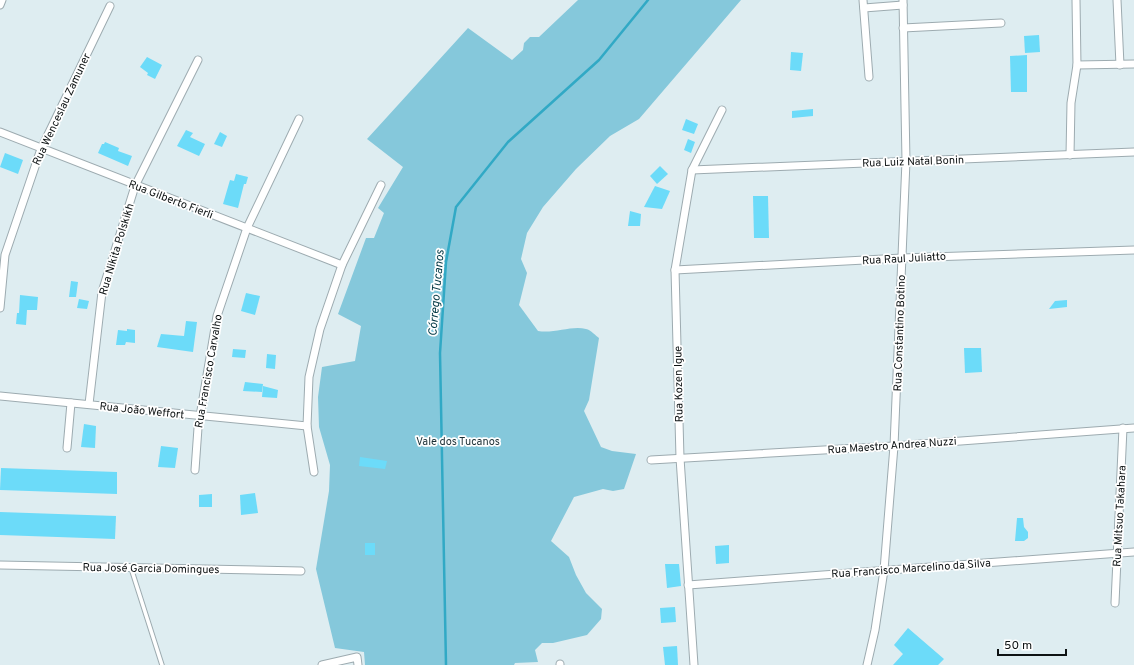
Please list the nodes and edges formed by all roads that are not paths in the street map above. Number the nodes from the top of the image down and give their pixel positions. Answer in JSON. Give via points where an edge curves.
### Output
{"nodes":[{"id":1,"x":2,"y":0,"type":"edge"},
{"id":2,"x":863,"y":0,"type":"edge"},
{"id":3,"x":1076,"y":0,"type":"edge"},
{"id":4,"x":1117,"y":0,"type":"edge"},
{"id":5,"x":903,"y":3,"type":"edge"},
{"id":6,"x":0,"y":5,"type":"edge"},
{"id":7,"x":110,"y":6,"type":"dead end"},
{"id":8,"x":864,"y":8,"type":"junction"},
{"id":9,"x":1001,"y":23,"type":"dead end"},
{"id":10,"x":903,"y":28,"type":"junction"},
{"id":11,"x":198,"y":60,"type":"dead end"},
{"id":12,"x":1134,"y":64,"type":"edge"},
{"id":13,"x":1120,"y":65,"type":"junction"},
{"id":14,"x":1077,"y":66,"type":"junction"},
{"id":15,"x":869,"y":77,"type":"dead end"},
{"id":16,"x":722,"y":110,"type":"dead end"},
{"id":17,"x":299,"y":120,"type":"dead end"},
{"id":18,"x":0,"y":132,"type":"edge"},
{"id":19,"x":41,"y":149,"type":"junction"},
{"id":20,"x":1134,"y":152,"type":"edge"},
{"id":21,"x":1070,"y":155,"type":"junction"},
{"id":22,"x":906,"y":161,"type":"junction"},
{"id":23,"x":692,"y":170,"type":"junction"},
{"id":24,"x":381,"y":185,"type":"dead end"},
{"id":25,"x":135,"y":186,"type":"junction"},
{"id":26,"x":247,"y":228,"type":"junction"},
{"id":27,"x":1134,"y":250,"type":"edge"},
{"id":28,"x":902,"y":258,"type":"junction"},
{"id":29,"x":342,"y":265,"type":"junction"},
{"id":30,"x":675,"y":270,"type":"junction"},
{"id":31,"x":0,"y":308,"type":"edge"},
{"id":32,"x":0,"y":396,"type":"edge"},
{"id":33,"x":71,"y":403,"type":"junction"},
{"id":34,"x":89,"y":404,"type":"junction"},
{"id":35,"x":200,"y":417,"type":"junction"},
{"id":36,"x":307,"y":426,"type":"junction"},
{"id":37,"x":1123,"y":428,"type":"junction"},
{"id":38,"x":1134,"y":428,"type":"edge"},
{"id":39,"x":894,"y":446,"type":"junction"},
{"id":40,"x":67,"y":448,"type":"dead end"},
{"id":41,"x":680,"y":458,"type":"junction"},
{"id":42,"x":651,"y":460,"type":"dead end"},
{"id":43,"x":195,"y":470,"type":"dead end"},
{"id":44,"x":314,"y":472,"type":"dead end"},
{"id":45,"x":1134,"y":552,"type":"edge"},
{"id":46,"x":1117,"y":553,"type":"junction"},
{"id":47,"x":0,"y":566,"type":"edge"},
{"id":48,"x":131,"y":568,"type":"junction"},
{"id":49,"x":884,"y":570,"type":"junction"},
{"id":50,"x":301,"y":571,"type":"dead end"},
{"id":51,"x":688,"y":585,"type":"junction"},
{"id":52,"x":1115,"y":603,"type":"dead end"},
{"id":53,"x":162,"y":665,"type":"edge"},
{"id":54,"x":322,"y":665,"type":"edge"},
{"id":55,"x":358,"y":665,"type":"edge"},
{"id":56,"x":694,"y":665,"type":"edge"},
{"id":57,"x":867,"y":665,"type":"edge"}],
"edges":[{"from":1,"to":6,"type":"street"},
{"from":2,"to":8,"type":"street"},
{"from":3,"to":14,"type":"street"},
{"from":4,"to":13,"type":"street"},
{"from":5,"to":8,"type":"street"},
{"from":5,"to":10,"type":"street","name":"Rua Constantino Botino"},
{"from":7,"to":19,"type":"street","name":"Rua Wenceslau Zamuner"},
{"from":8,"to":15,"type":"street"},
{"from":9,"to":10,"type":"street"},
{"from":10,"to":22,"type":"street","name":"Rua Constantino Botino"},
{"from":11,"to":25,"type":"street","name":"Rua Nikita Polskikh"},
{"from":12,"to":13,"type":"street"},
{"from":13,"to":14,"type":"street"},
{"from":14,"to":21,"type":"street","via":[[1071,103]]},
{"from":16,"to":23,"type":"street","name":"Rua Kozen Igue"},
{"from":17,"to":26,"type":"street","name":"Rua Francisco Carvalho"},
{"from":18,"to":19,"type":"street","name":"Rua Gilberto Fierli"},
{"from":19,"to":25,"type":"street","name":"Rua Gilberto Fierli"},
{"from":19,"to":31,"type":"street","name":"Rua Wenceslau Zamuner","via":[[5,255]]},
{"from":20,"to":21,"type":"street","name":"Rua Luiz Natal Bonin"},
{"from":21,"to":22,"type":"street","name":"Rua Luiz Natal Bonin"},
{"from":22,"to":23,"type":"street","name":"Rua Luiz Natal Bonin"},
{"from":22,"to":28,"type":"street","name":"Rua Constantino Botino"},
{"from":23,"to":30,"type":"street","name":"Rua Kozen Igue"},
{"from":24,"to":29,"type":"street"},
{"from":25,"to":26,"type":"street","name":"Rua Gilberto Fierli"},
{"from":25,"to":34,"type":"street","name":"Rua Nikita Polskikh","via":[[102,292]]},
{"from":26,"to":29,"type":"street","name":"Rua Gilberto Fierli"},
{"from":26,"to":35,"type":"street","name":"Rua Francisco Carvalho","via":[[217,316]]},
{"from":27,"to":28,"type":"street","name":"Rua Raul Juliatto"},
{"from":28,"to":30,"type":"street","name":"Rua Raul Juliatto"},
{"from":28,"to":39,"type":"street","name":"Rua Constantino Botino"},
{"from":29,"to":36,"type":"street","via":[[320,329],[309,377]]},
{"from":30,"to":41,"type":"street","name":"Rua Kozen Igue"},
{"from":32,"to":33,"type":"street","name":"Rua João Weffort"},
{"from":33,"to":34,"type":"street","name":"Rua João Weffort"},
{"from":33,"to":40,"type":"street"},
{"from":34,"to":35,"type":"street","name":"Rua João Weffort"},
{"from":35,"to":36,"type":"street","name":"Rua João Weffort"},
{"from":35,"to":43,"type":"street","name":"Rua Francisco Carvalho"},
{"from":36,"to":44,"type":"street"},
{"from":37,"to":38,"type":"street","name":"Rua Maestro Andrea Nuzzi"},
{"from":37,"to":39,"type":"street","name":"Rua Maestro Andrea Nuzzi"},
{"from":37,"to":46,"type":"street","name":"Rua Mitsuo Takahara"},
{"from":39,"to":41,"type":"street","name":"Rua Maestro Andrea Nuzzi"},
{"from":39,"to":49,"type":"street","name":"Rua Constantino Botino"},
{"from":41,"to":42,"type":"street","name":"Rua Maestro Andrea Nuzzi"},
{"from":41,"to":51,"type":"street","name":"Rua Kozen Igue"},
{"from":45,"to":46,"type":"street","name":"Rua Francisco Marcelino da Silva"},
{"from":46,"to":49,"type":"street","name":"Rua Francisco Marcelino da Silva"},
{"from":46,"to":52,"type":"street","name":"Rua Mitsuo Takahara"},
{"from":47,"to":48,"type":"street","name":"Rua José Garcia Domingues"},
{"from":48,"to":50,"type":"street","name":"Rua José Garcia Domingues"},
{"from":48,"to":53,"type":"lane"},
{"from":49,"to":51,"type":"street","name":"Rua Francisco Marcelino da Silva"},
{"from":49,"to":57,"type":"street","name":"Rua Constantino Botino"},
{"from":51,"to":56,"type":"street","name":"Rua Kozen Igue"},
{"from":54,"to":55,"type":"street","via":[[357,657]]}]}
